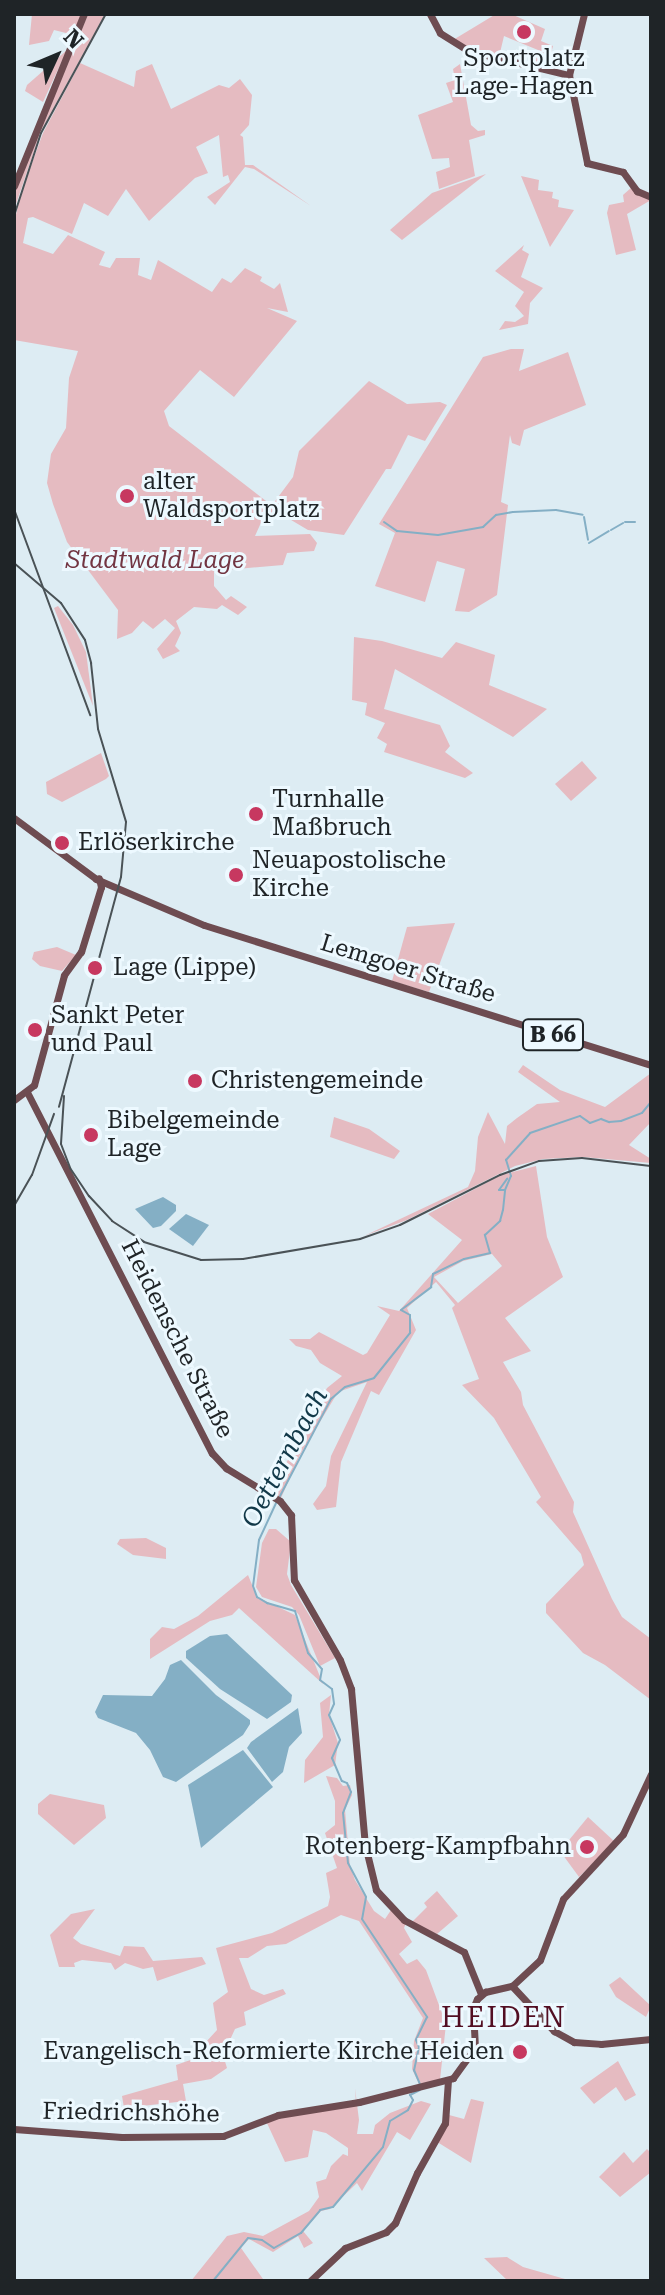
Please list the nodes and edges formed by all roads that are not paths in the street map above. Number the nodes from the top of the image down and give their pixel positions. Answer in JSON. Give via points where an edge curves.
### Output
{"nodes":[{"id":1,"x":84,"y":14,"type":"edge"},
{"id":2,"x":430,"y":14,"type":"edge"},
{"id":3,"x":584,"y":14,"type":"edge"},
{"id":4,"x":569,"y":75,"type":"junction"},
{"id":5,"x":14,"y":186,"type":"edge"},
{"id":6,"x":651,"y":197,"type":"edge"},
{"id":7,"x":14,"y":816,"type":"edge"},
{"id":8,"x":43,"y":841,"type":"junction"},
{"id":9,"x":55,"y":850,"type":"junction"},
{"id":10,"x":98,"y":892,"type":"junction"},
{"id":11,"x":651,"y":1065,"type":"edge"},
{"id":12,"x":27,"y":1092,"type":"junction"},
{"id":13,"x":14,"y":1100,"type":"edge"},
{"id":14,"x":651,"y":1774,"type":"edge"},
{"id":15,"x":512,"y":1986,"type":"junction"},
{"id":16,"x":481,"y":1994,"type":"junction"},
{"id":17,"x":651,"y":2039,"type":"edge"},
{"id":18,"x":448,"y":2080,"type":"junction"},
{"id":19,"x":14,"y":2129,"type":"edge"},
{"id":20,"x":310,"y":2281,"type":"edge"}],
"edges":[{"from":1,"to":5,"type":"main road"},
{"from":2,"to":4,"type":"main road","via":[[440,33],[466,50]]},
{"from":3,"to":4,"type":"main road"},
{"from":4,"to":6,"type":"main road","via":[[587,163],[623,172],[637,191]]},
{"from":7,"to":8,"type":"main road","number":"B 66"},
{"from":7,"to":9,"type":"main road","number":"B 66"},
{"from":7,"to":10,"type":"main road","via":[[99,878]]},
{"from":8,"to":9,"type":"main road","number":"B 66"},
{"from":8,"to":10,"type":"main road","via":[[94,881]]},
{"from":9,"to":11,"type":"main road","name":"Lemgoer Straße","number":"B 66","via":[[88,873],[198,923]]},
{"from":10,"to":12,"type":"main road","via":[[81,952],[64,975],[34,1085]]},
{"from":12,"to":13,"type":"main road"},
{"from":12,"to":16,"type":"main road","name":"Heidensche Straße","via":[[212,1453],[226,1468],[278,1500],[293,1521],[294,1580],[351,1689],[365,1845],[375,1889],[404,1920],[464,1952]]},
{"from":14,"to":15,"type":"main road","via":[[623,1834],[563,1899],[544,1953]]},
{"from":15,"to":16,"type":"main road"},
{"from":15,"to":17,"type":"main road","via":[[557,2033],[574,2042]]},
{"from":16,"to":18,"type":"main road","via":[[473,2008],[474,2051]]},
{"from":18,"to":19,"type":"main road","name":"Friedrichshöhe","via":[[278,2115],[223,2136],[122,2137]]},
{"from":18,"to":20,"type":"main road","via":[[445,2123],[392,2227],[345,2248]]}]}
